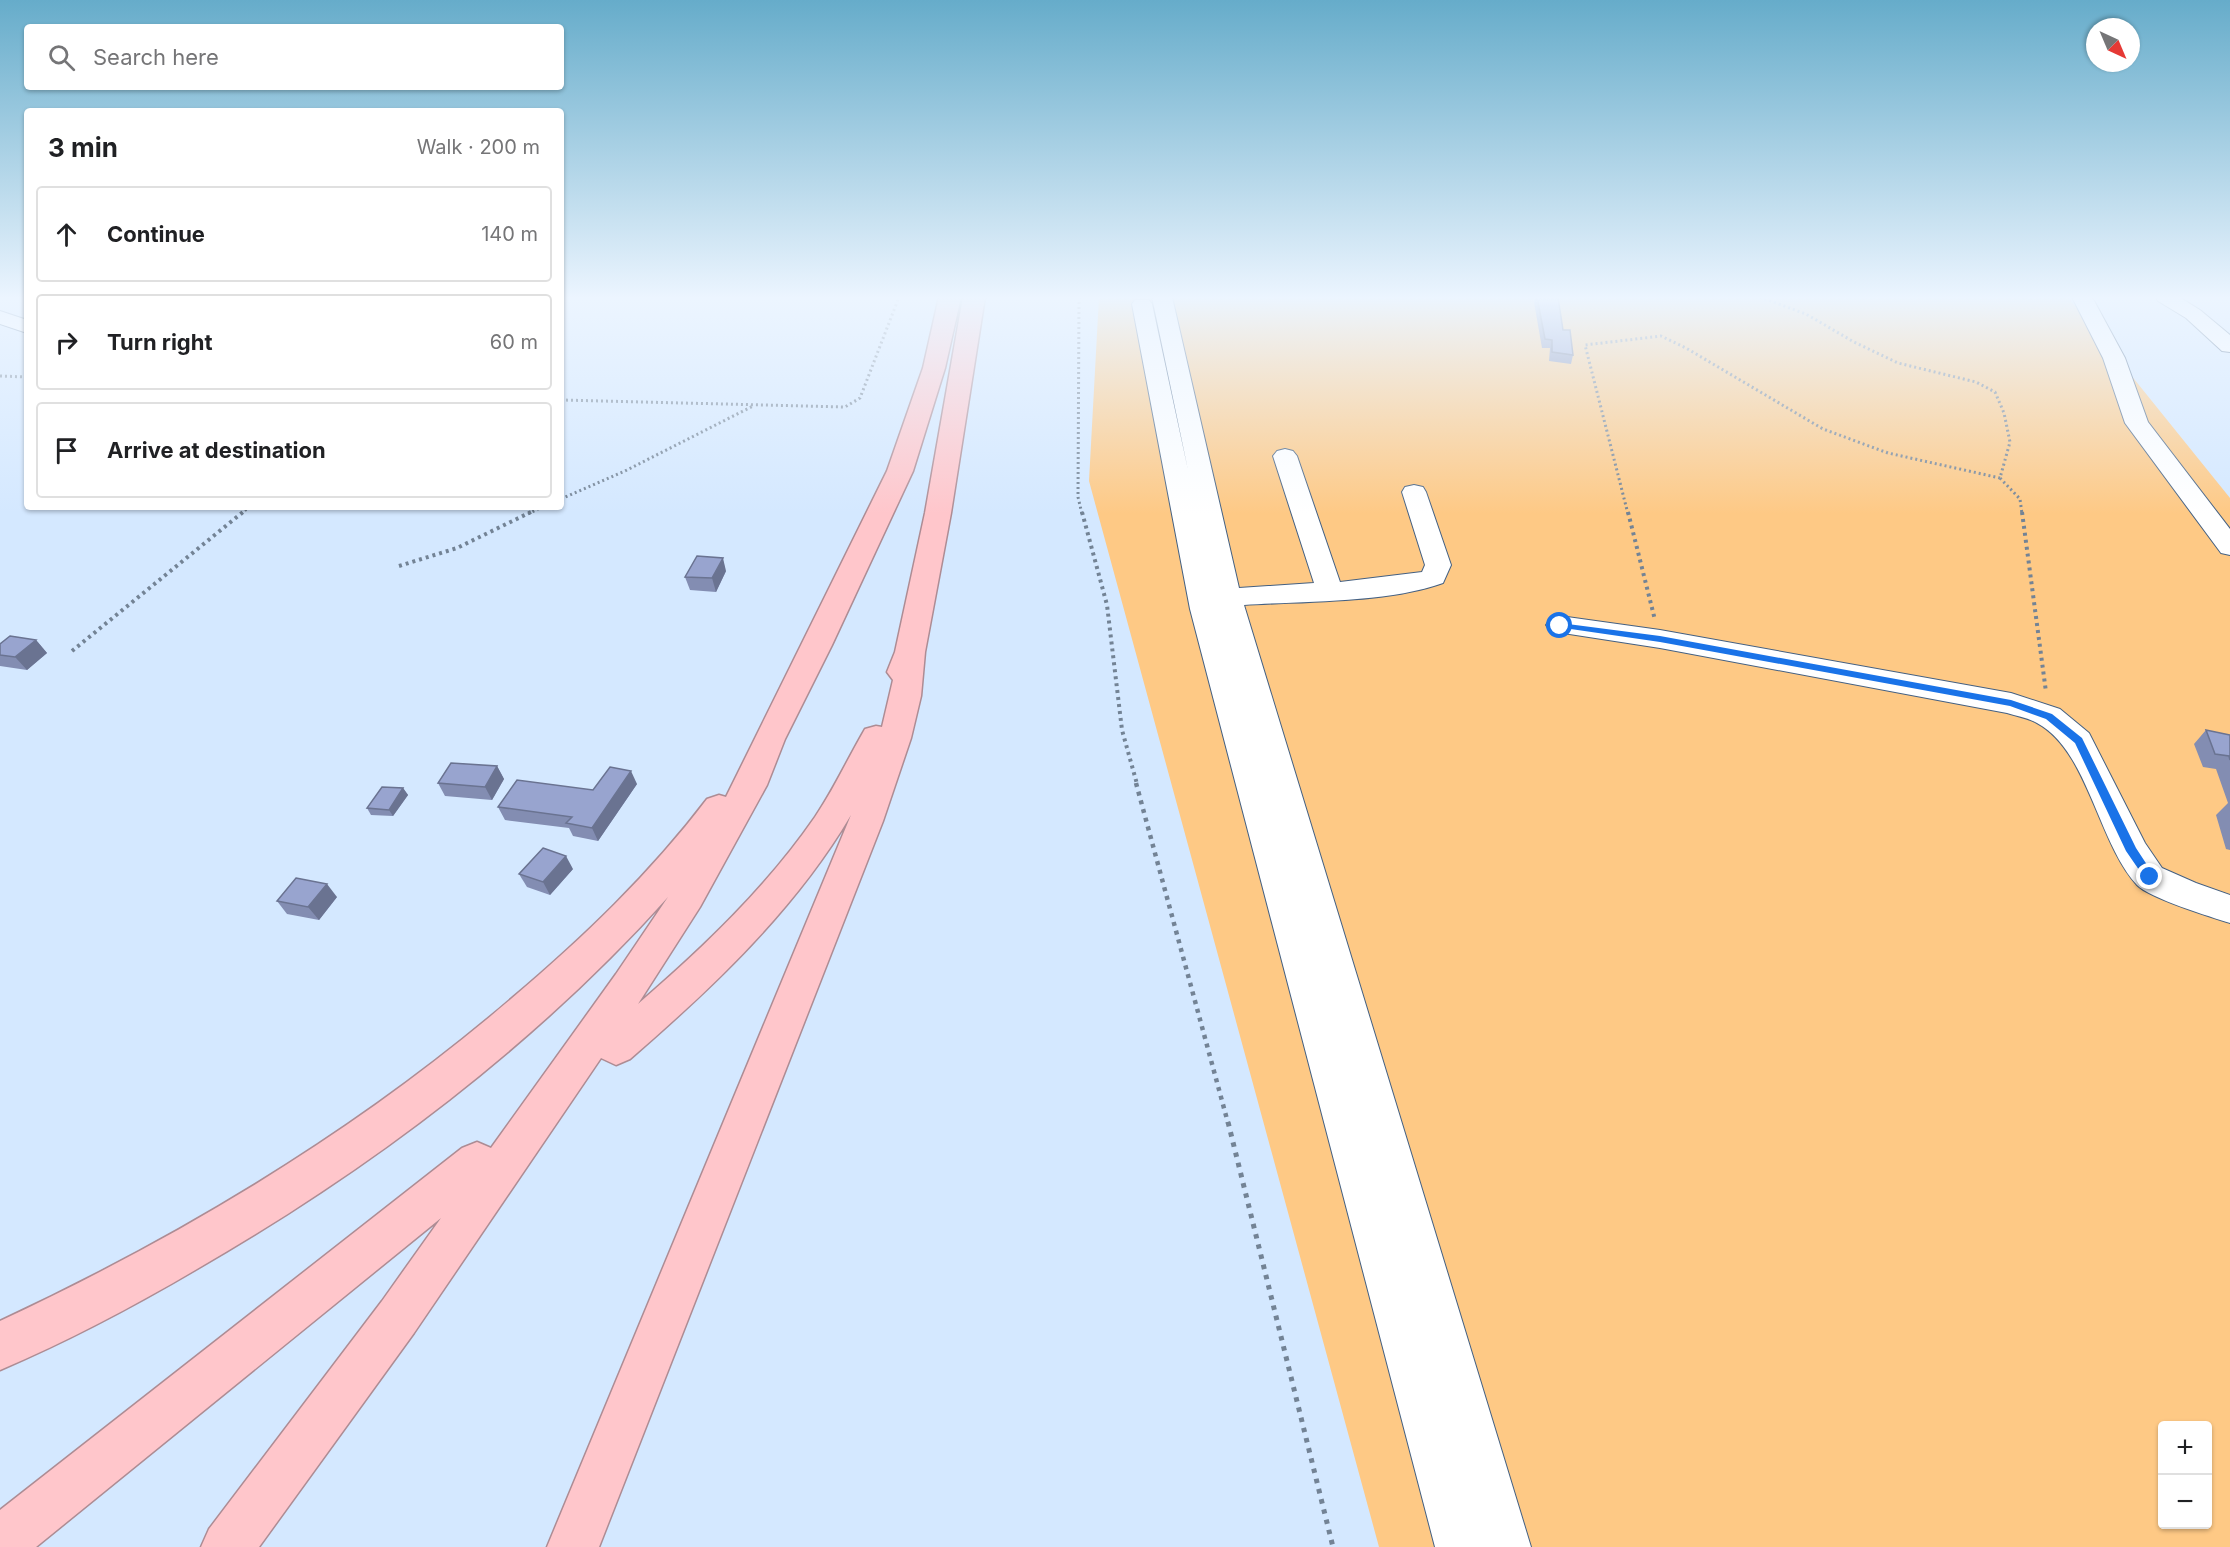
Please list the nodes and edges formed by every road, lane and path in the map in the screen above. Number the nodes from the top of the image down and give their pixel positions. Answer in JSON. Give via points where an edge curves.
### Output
{"nodes":[{"id":1,"x":871,"y":369,"type":"edge"},
{"id":2,"x":934,"y":369,"type":"edge"},
{"id":3,"x":962,"y":369,"type":"edge"},
{"id":4,"x":1079,"y":369,"type":"edge"},
{"id":5,"x":1164,"y":369,"type":"edge"},
{"id":6,"x":1169,"y":369,"type":"edge"},
{"id":7,"x":1591,"y":369,"type":"edge"},
{"id":8,"x":1722,"y":369,"type":"edge"},
{"id":9,"x":1923,"y":369,"type":"edge"},
{"id":10,"x":2117,"y":369,"type":"edge"},
{"id":11,"x":0,"y":376,"type":"edge"},
{"id":12,"x":24,"y":376,"type":"edge"},
{"id":13,"x":564,"y":400,"type":"edge"},
{"id":14,"x":754,"y":406,"type":"junction"},
{"id":15,"x":1285,"y":456,"type":"dead end"},
{"id":16,"x":2000,"y":478,"type":"junction"},
{"id":17,"x":1414,"y":492,"type":"dead end"},
{"id":18,"x":564,"y":498,"type":"edge"},
{"id":19,"x":245,"y":510,"type":"edge"},
{"id":20,"x":536,"y":510,"type":"edge"},
{"id":21,"x":2230,"y":547,"type":"edge"},
{"id":22,"x":399,"y":566,"type":"dead end"},
{"id":23,"x":1330,"y":592,"type":"junction"},
{"id":24,"x":1228,"y":597,"type":"junction"},
{"id":25,"x":1560,"y":626,"type":"dead end"},
{"id":26,"x":1660,"y":639,"type":"junction"},
{"id":27,"x":72,"y":651,"type":"dead end"},
{"id":28,"x":910,"y":652,"type":"junction"},
{"id":29,"x":2049,"y":716,"type":"junction"},
{"id":30,"x":769,"y":739,"type":"junction"},
{"id":31,"x":2230,"y":909,"type":"edge"},
{"id":32,"x":616,"y":1047,"type":"dead end"},
{"id":33,"x":477,"y":1162,"type":"dead end"},
{"id":34,"x":0,"y":1346,"type":"edge"},
{"id":35,"x":0,"y":1543,"type":"edge"},
{"id":36,"x":226,"y":1547,"type":"edge"},
{"id":37,"x":573,"y":1547,"type":"edge"},
{"id":38,"x":1333,"y":1547,"type":"edge"},
{"id":39,"x":1460,"y":1547,"type":"edge"},
{"id":40,"x":1506,"y":1547,"type":"edge"}],
"edges":[{"from":1,"to":14,"type":"path","via":[[860,398],[845,407]]},
{"from":2,"to":30,"type":"highway","via":[[900,471]]},
{"from":3,"to":28,"type":"highway"},
{"from":4,"to":38,"type":"path","via":[[1078,497],[1107,605],[1122,730],[1240,1166]]},
{"from":5,"to":39,"type":"street","via":[[1204,609]]},
{"from":6,"to":24,"type":"street"},
{"from":7,"to":26,"type":"path"},
{"from":8,"to":16,"type":"path","via":[[1823,429],[1888,453]]},
{"from":9,"to":16,"type":"path","via":[[1976,382],[1995,392],[2010,442]]},
{"from":10,"to":21,"type":"street","via":[[2137,423]]},
{"from":11,"to":12,"type":"path"},
{"from":13,"to":14,"type":"path"},
{"from":14,"to":18,"type":"path"},
{"from":15,"to":23,"type":"street"},
{"from":16,"to":29,"type":"path","via":[[2020,499]]},
{"from":17,"to":23,"type":"street","via":[[1438,566],[1434,577]]},
{"from":19,"to":27,"type":"path"},
{"from":20,"to":22,"type":"path","via":[[457,548]]},
{"from":23,"to":24,"type":"street"},
{"from":24,"to":40,"type":"street"},
{"from":25,"to":26,"type":"street"},
{"from":26,"to":29,"type":"street","via":[[2011,703]]},
{"from":28,"to":32,"type":"highway","via":[[861,769],[796,868],[715,959]]},
{"from":28,"to":37,"type":"highway","via":[[908,689],[901,718],[866,821]]},
{"from":29,"to":31,"type":"street","via":[[2078,741],[2132,851],[2150,877]]},
{"from":30,"to":34,"type":"highway","via":[[715,814],[628,916],[468,1060],[355,1144],[244,1216],[110,1292]]},
{"from":30,"to":36,"type":"highway","via":[[750,785],[719,841],[630,985],[398,1317]]},
{"from":33,"to":35,"type":"highway"}]}
